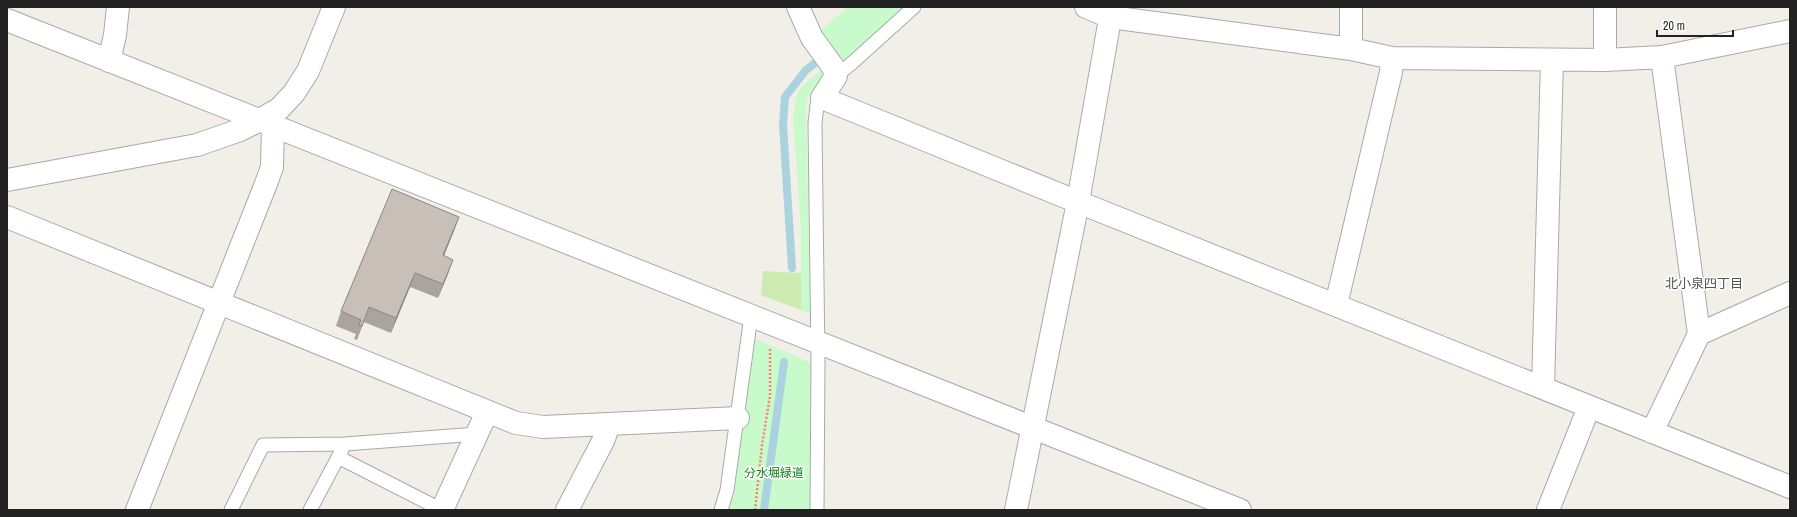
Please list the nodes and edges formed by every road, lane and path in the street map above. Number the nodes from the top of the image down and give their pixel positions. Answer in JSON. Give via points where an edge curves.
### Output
{"nodes":[{"id":1,"x":118,"y":7,"type":"edge"},
{"id":2,"x":334,"y":7,"type":"edge"},
{"id":3,"x":798,"y":7,"type":"edge"},
{"id":4,"x":914,"y":7,"type":"edge"},
{"id":5,"x":1086,"y":7,"type":"edge"},
{"id":6,"x":1351,"y":7,"type":"edge"},
{"id":7,"x":1606,"y":7,"type":"edge"},
{"id":8,"x":1111,"y":12,"type":"edge"},
{"id":9,"x":7,"y":20,"type":"edge"},
{"id":10,"x":1790,"y":31,"type":"edge"},
{"id":11,"x":1351,"y":49,"type":"junction"},
{"id":12,"x":1662,"y":56,"type":"junction"},
{"id":13,"x":1392,"y":58,"type":"junction"},
{"id":14,"x":1552,"y":60,"type":"junction"},
{"id":15,"x":1605,"y":60,"type":"junction"},
{"id":16,"x":109,"y":61,"type":"junction"},
{"id":17,"x":836,"y":76,"type":"junction"},
{"id":18,"x":822,"y":98,"type":"junction"},
{"id":19,"x":266,"y":124,"type":"junction"},
{"id":20,"x":7,"y":180,"type":"edge"},
{"id":21,"x":1078,"y":202,"type":"junction"},
{"id":22,"x":7,"y":217,"type":"edge"},
{"id":23,"x":1790,"y":293,"type":"edge"},
{"id":24,"x":220,"y":302,"type":"junction"},
{"id":25,"x":1336,"y":305,"type":"junction"},
{"id":26,"x":750,"y":316,"type":"junction"},
{"id":27,"x":1698,"y":334,"type":"junction"},
{"id":28,"x":818,"y":342,"type":"junction"},
{"id":29,"x":770,"y":345,"type":"dead end"},
{"id":30,"x":1543,"y":388,"type":"junction"},
{"id":31,"x":1589,"y":407,"type":"junction"},
{"id":32,"x":487,"y":412,"type":"junction"},
{"id":33,"x":738,"y":418,"type":"junction"},
{"id":34,"x":609,"y":425,"type":"junction"},
{"id":35,"x":1032,"y":427,"type":"junction"},
{"id":36,"x":1652,"y":432,"type":"junction"},
{"id":37,"x":477,"y":434,"type":"junction"},
{"id":38,"x":345,"y":444,"type":"junction"},
{"id":39,"x":338,"y":457,"type":"junction"},
{"id":40,"x":1790,"y":487,"type":"edge"},
{"id":41,"x":137,"y":510,"type":"edge"},
{"id":42,"x":231,"y":510,"type":"edge"},
{"id":43,"x":310,"y":510,"type":"edge"},
{"id":44,"x":442,"y":510,"type":"edge"},
{"id":45,"x":567,"y":510,"type":"edge"},
{"id":46,"x":720,"y":510,"type":"edge"},
{"id":47,"x":755,"y":510,"type":"edge"},
{"id":48,"x":817,"y":510,"type":"edge"},
{"id":49,"x":1016,"y":510,"type":"edge"},
{"id":50,"x":1240,"y":510,"type":"edge"},
{"id":51,"x":1548,"y":510,"type":"edge"}],
"edges":[{"from":1,"to":16,"type":"street"},
{"from":2,"to":19,"type":"street","via":[[308,71],[294,93]]},
{"from":3,"to":17,"type":"street","via":[[812,38],[833,67]]},
{"from":4,"to":17,"type":"lane"},
{"from":5,"to":8,"type":"street"},
{"from":6,"to":11,"type":"street"},
{"from":7,"to":15,"type":"street"},
{"from":8,"to":11,"type":"street"},
{"from":8,"to":21,"type":"street"},
{"from":9,"to":16,"type":"street"},
{"from":10,"to":12,"type":"street"},
{"from":11,"to":13,"type":"street"},
{"from":12,"to":15,"type":"street"},
{"from":12,"to":27,"type":"street"},
{"from":13,"to":14,"type":"street"},
{"from":13,"to":25,"type":"street","via":[[1391,72]]},
{"from":14,"to":15,"type":"street"},
{"from":14,"to":30,"type":"street"},
{"from":16,"to":19,"type":"street"},
{"from":17,"to":18,"type":"street"},
{"from":18,"to":21,"type":"street"},
{"from":18,"to":28,"type":"lane","via":[[817,105],[815,123]]},
{"from":19,"to":20,"type":"street","via":[[197,145]]},
{"from":19,"to":24,"type":"street","via":[[272,167]]},
{"from":19,"to":26,"type":"street"},
{"from":21,"to":25,"type":"street"},
{"from":21,"to":35,"type":"street"},
{"from":22,"to":24,"type":"street"},
{"from":23,"to":27,"type":"street"},
{"from":24,"to":32,"type":"street"},
{"from":24,"to":41,"type":"street"},
{"from":25,"to":30,"type":"street"},
{"from":26,"to":28,"type":"street"},
{"from":26,"to":33,"type":"lane"},
{"from":27,"to":36,"type":"street"},
{"from":28,"to":35,"type":"street"},
{"from":28,"to":48,"type":"lane"},
{"from":29,"to":47,"type":"path","via":[[770,396]]},
{"from":30,"to":31,"type":"street"},
{"from":31,"to":36,"type":"street"},
{"from":31,"to":51,"type":"street"},
{"from":32,"to":34,"type":"street","via":[[516,422],[543,427]]},
{"from":32,"to":37,"type":"street"},
{"from":33,"to":34,"type":"street"},
{"from":33,"to":46,"type":"lane","via":[[727,490]]},
{"from":34,"to":45,"type":"street"},
{"from":35,"to":49,"type":"street"},
{"from":35,"to":50,"type":"street"},
{"from":36,"to":40,"type":"street"},
{"from":37,"to":38,"type":"lane"},
{"from":37,"to":44,"type":"street"},
{"from":38,"to":39,"type":"lane"},
{"from":38,"to":42,"type":"lane","via":[[263,445]]},
{"from":39,"to":43,"type":"lane"},
{"from":39,"to":44,"type":"lane"}]}
